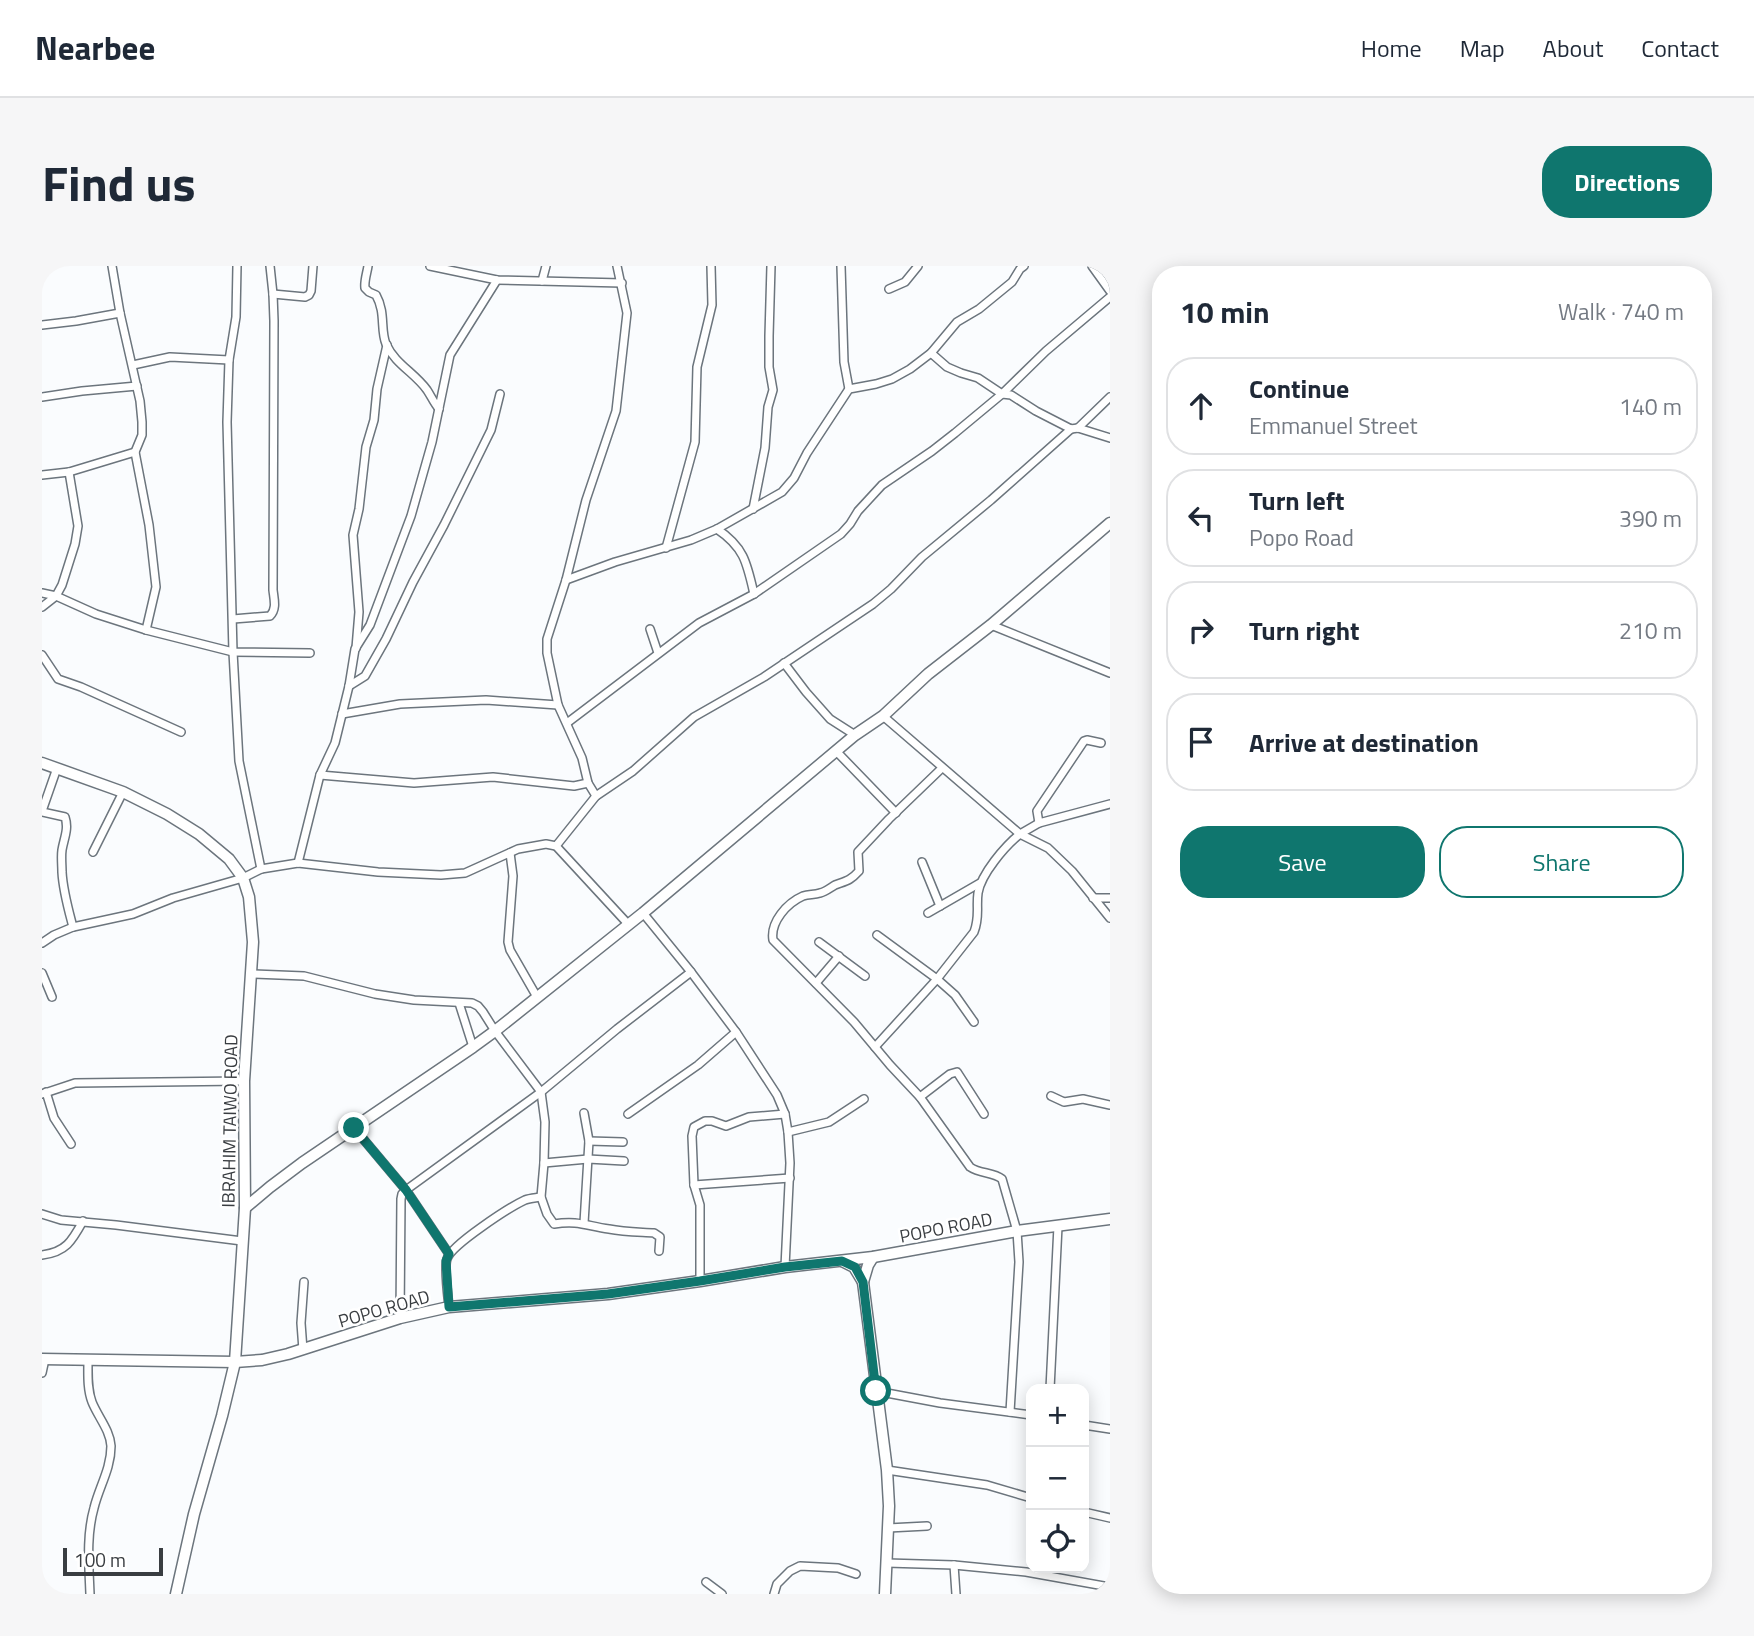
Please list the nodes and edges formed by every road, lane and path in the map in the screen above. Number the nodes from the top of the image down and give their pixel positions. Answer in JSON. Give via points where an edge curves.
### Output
{"nodes":[{"id":1,"x":112,"y":266,"type":"edge"},
{"id":2,"x":237,"y":266,"type":"edge"},
{"id":3,"x":270,"y":266,"type":"edge"},
{"id":4,"x":313,"y":266,"type":"edge"},
{"id":5,"x":368,"y":266,"type":"edge"},
{"id":6,"x":546,"y":266,"type":"edge"},
{"id":7,"x":617,"y":266,"type":"edge"},
{"id":8,"x":711,"y":266,"type":"edge"},
{"id":9,"x":771,"y":266,"type":"edge"},
{"id":10,"x":841,"y":266,"type":"edge"},
{"id":11,"x":918,"y":266,"type":"edge"},
{"id":12,"x":1092,"y":266,"type":"edge"},
{"id":13,"x":435,"y":267,"type":"edge"},
{"id":14,"x":1021,"y":267,"type":"edge"},
{"id":15,"x":498,"y":280,"type":"junction"},
{"id":16,"x":542,"y":281,"type":"junction"},
{"id":17,"x":622,"y":283,"type":"junction"},
{"id":18,"x":889,"y":289,"type":"dead end"},
{"id":19,"x":1110,"y":291,"type":"edge"},
{"id":20,"x":273,"y":294,"type":"junction"},
{"id":21,"x":1110,"y":297,"type":"edge"},
{"id":22,"x":120,"y":313,"type":"junction"},
{"id":23,"x":42,"y":325,"type":"edge"},
{"id":24,"x":387,"y":345,"type":"junction"},
{"id":25,"x":930,"y":353,"type":"junction"},
{"id":26,"x":229,"y":360,"type":"junction"},
{"id":27,"x":133,"y":365,"type":"junction"},
{"id":28,"x":137,"y":386,"type":"junction"},
{"id":29,"x":849,"y":389,"type":"junction"},
{"id":30,"x":500,"y":394,"type":"dead end"},
{"id":31,"x":1002,"y":394,"type":"junction"},
{"id":32,"x":42,"y":397,"type":"edge"},
{"id":33,"x":1110,"y":397,"type":"edge"},
{"id":34,"x":439,"y":409,"type":"junction"},
{"id":35,"x":1075,"y":429,"type":"junction"},
{"id":36,"x":1110,"y":438,"type":"edge"},
{"id":37,"x":135,"y":452,"type":"junction"},
{"id":38,"x":69,"y":472,"type":"junction"},
{"id":39,"x":42,"y":475,"type":"edge"},
{"id":40,"x":753,"y":509,"type":"junction"},
{"id":41,"x":1110,"y":523,"type":"edge"},
{"id":42,"x":717,"y":529,"type":"junction"},
{"id":43,"x":666,"y":548,"type":"junction"},
{"id":44,"x":565,"y":580,"type":"junction"},
{"id":45,"x":42,"y":593,"type":"edge"},
{"id":46,"x":754,"y":594,"type":"junction"},
{"id":47,"x":56,"y":596,"type":"junction"},
{"id":48,"x":42,"y":607,"type":"edge"},
{"id":49,"x":233,"y":619,"type":"junction"},
{"id":50,"x":991,"y":625,"type":"junction"},
{"id":51,"x":650,"y":629,"type":"dead end"},
{"id":52,"x":146,"y":630,"type":"junction"},
{"id":53,"x":355,"y":649,"type":"junction"},
{"id":54,"x":233,"y":652,"type":"junction"},
{"id":55,"x":310,"y":653,"type":"dead end"},
{"id":56,"x":658,"y":653,"type":"junction"},
{"id":57,"x":42,"y":655,"type":"edge"},
{"id":58,"x":784,"y":663,"type":"junction"},
{"id":59,"x":1110,"y":673,"type":"edge"},
{"id":60,"x":349,"y":686,"type":"junction"},
{"id":61,"x":558,"y":705,"type":"junction"},
{"id":62,"x":342,"y":714,"type":"junction"},
{"id":63,"x":883,"y":716,"type":"junction"},
{"id":64,"x":567,"y":723,"type":"junction"},
{"id":65,"x":181,"y":732,"type":"dead end"},
{"id":66,"x":855,"y":736,"type":"junction"},
{"id":67,"x":1101,"y":743,"type":"dead end"},
{"id":68,"x":837,"y":751,"type":"junction"},
{"id":69,"x":42,"y":763,"type":"edge"},
{"id":70,"x":57,"y":768,"type":"junction"},
{"id":71,"x":942,"y":768,"type":"junction"},
{"id":72,"x":320,"y":775,"type":"junction"},
{"id":73,"x":588,"y":783,"type":"junction"},
{"id":74,"x":123,"y":792,"type":"junction"},
{"id":75,"x":596,"y":796,"type":"junction"},
{"id":76,"x":1110,"y":804,"type":"edge"},
{"id":77,"x":42,"y":811,"type":"edge"},
{"id":78,"x":896,"y":813,"type":"junction"},
{"id":79,"x":1039,"y":824,"type":"junction"},
{"id":80,"x":1020,"y":834,"type":"junction"},
{"id":81,"x":556,"y":846,"type":"junction"},
{"id":82,"x":93,"y":852,"type":"dead end"},
{"id":83,"x":510,"y":853,"type":"junction"},
{"id":84,"x":922,"y":862,"type":"dead end"},
{"id":85,"x":298,"y":863,"type":"junction"},
{"id":86,"x":261,"y":869,"type":"junction"},
{"id":87,"x":243,"y":878,"type":"junction"},
{"id":88,"x":980,"y":883,"type":"junction"},
{"id":89,"x":1093,"y":898,"type":"junction"},
{"id":90,"x":1110,"y":898,"type":"edge"},
{"id":91,"x":940,"y":906,"type":"junction"},
{"id":92,"x":643,"y":913,"type":"junction"},
{"id":93,"x":928,"y":913,"type":"dead end"},
{"id":94,"x":1110,"y":918,"type":"edge"},
{"id":95,"x":628,"y":924,"type":"junction"},
{"id":96,"x":73,"y":926,"type":"junction"},
{"id":97,"x":877,"y":935,"type":"dead end"},
{"id":98,"x":819,"y":942,"type":"dead end"},
{"id":99,"x":42,"y":943,"type":"edge"},
{"id":100,"x":839,"y":956,"type":"junction"},
{"id":101,"x":691,"y":972,"type":"junction"},
{"id":102,"x":42,"y":973,"type":"edge"},
{"id":103,"x":251,"y":974,"type":"junction"},
{"id":104,"x":865,"y":976,"type":"dead end"},
{"id":105,"x":937,"y":979,"type":"junction"},
{"id":106,"x":816,"y":983,"type":"junction"},
{"id":107,"x":537,"y":996,"type":"junction"},
{"id":108,"x":52,"y":997,"type":"dead end"},
{"id":109,"x":458,"y":1003,"type":"junction"},
{"id":110,"x":974,"y":1022,"type":"dead end"},
{"id":111,"x":495,"y":1031,"type":"junction"},
{"id":112,"x":736,"y":1032,"type":"junction"},
{"id":113,"x":473,"y":1047,"type":"junction"},
{"id":114,"x":875,"y":1047,"type":"junction"},
{"id":115,"x":244,"y":1082,"type":"junction"},
{"id":116,"x":541,"y":1092,"type":"junction"},
{"id":117,"x":44,"y":1093,"type":"edge"},
{"id":118,"x":1051,"y":1096,"type":"dead end"},
{"id":119,"x":920,"y":1097,"type":"junction"},
{"id":120,"x":864,"y":1099,"type":"dead end"},
{"id":121,"x":1110,"y":1105,"type":"edge"},
{"id":122,"x":584,"y":1113,"type":"dead end"},
{"id":123,"x":628,"y":1114,"type":"dead end"},
{"id":124,"x":785,"y":1114,"type":"junction"},
{"id":125,"x":985,"y":1114,"type":"dead end"},
{"id":126,"x":354,"y":1128,"type":"junction"},
{"id":127,"x":788,"y":1132,"type":"junction"},
{"id":128,"x":589,"y":1141,"type":"junction"},
{"id":129,"x":623,"y":1142,"type":"dead end"},
{"id":130,"x":71,"y":1144,"type":"dead end"},
{"id":131,"x":588,"y":1159,"type":"junction"},
{"id":132,"x":624,"y":1161,"type":"dead end"},
{"id":133,"x":544,"y":1163,"type":"junction"},
{"id":134,"x":790,"y":1178,"type":"junction"},
{"id":135,"x":694,"y":1185,"type":"junction"},
{"id":136,"x":406,"y":1190,"type":"junction"},
{"id":137,"x":541,"y":1197,"type":"junction"},
{"id":138,"x":245,"y":1208,"type":"junction"},
{"id":139,"x":42,"y":1214,"type":"edge"},
{"id":140,"x":1110,"y":1219,"type":"edge"},
{"id":141,"x":83,"y":1221,"type":"junction"},
{"id":142,"x":584,"y":1223,"type":"junction"},
{"id":143,"x":1058,"y":1226,"type":"junction"},
{"id":144,"x":1017,"y":1231,"type":"junction"},
{"id":145,"x":242,"y":1241,"type":"junction"},
{"id":146,"x":659,"y":1251,"type":"dead end"},
{"id":147,"x":449,"y":1254,"type":"junction"},
{"id":148,"x":42,"y":1255,"type":"edge"},
{"id":149,"x":873,"y":1258,"type":"junction"},
{"id":150,"x":842,"y":1261,"type":"junction"},
{"id":151,"x":785,"y":1267,"type":"junction"},
{"id":152,"x":700,"y":1281,"type":"junction"},
{"id":153,"x":304,"y":1282,"type":"dead end"},
{"id":154,"x":863,"y":1282,"type":"junction"},
{"id":155,"x":449,"y":1307,"type":"junction"},
{"id":156,"x":400,"y":1318,"type":"junction"},
{"id":157,"x":303,"y":1350,"type":"junction"},
{"id":158,"x":44,"y":1359,"type":"edge"},
{"id":159,"x":88,"y":1360,"type":"junction"},
{"id":160,"x":235,"y":1362,"type":"junction"},
{"id":161,"x":42,"y":1373,"type":"edge"},
{"id":162,"x":1051,"y":1384,"type":"edge"},
{"id":163,"x":876,"y":1391,"type":"junction"},
{"id":164,"x":1010,"y":1412,"type":"junction"},
{"id":165,"x":1026,"y":1414,"type":"edge"},
{"id":166,"x":1089,"y":1426,"type":"edge"},
{"id":167,"x":1110,"y":1429,"type":"edge"},
{"id":168,"x":887,"y":1470,"type":"junction"},
{"id":169,"x":1026,"y":1497,"type":"edge"},
{"id":170,"x":1089,"y":1513,"type":"edge"},
{"id":171,"x":1109,"y":1517,"type":"edge"},
{"id":172,"x":927,"y":1527,"type":"dead end"},
{"id":173,"x":888,"y":1528,"type":"junction"},
{"id":174,"x":887,"y":1563,"type":"junction"},
{"id":175,"x":954,"y":1564,"type":"junction"},
{"id":176,"x":856,"y":1574,"type":"dead end"},
{"id":177,"x":706,"y":1583,"type":"dead end"},
{"id":178,"x":1110,"y":1587,"type":"edge"},
{"id":179,"x":90,"y":1594,"type":"edge"},
{"id":180,"x":176,"y":1594,"type":"edge"},
{"id":181,"x":722,"y":1594,"type":"edge"},
{"id":182,"x":774,"y":1594,"type":"edge"},
{"id":183,"x":885,"y":1594,"type":"edge"},
{"id":184,"x":956,"y":1594,"type":"edge"}],
"edges":[{"from":1,"to":22,"type":"street"},
{"from":2,"to":26,"type":"street"},
{"from":3,"to":20,"type":"street"},
{"from":4,"to":20,"type":"street","via":[[309,295]]},
{"from":5,"to":24,"type":"street","via":[[365,288],[380,301]]},
{"from":6,"to":16,"type":"street"},
{"from":7,"to":17,"type":"street"},
{"from":8,"to":43,"type":"street","via":[[712,305],[697,367],[695,442]]},
{"from":9,"to":40,"type":"street","via":[[769,367],[773,390]]},
{"from":10,"to":29,"type":"street"},
{"from":11,"to":18,"type":"street","via":[[905,282]]},
{"from":12,"to":19,"type":"street"},
{"from":13,"to":15,"type":"street"},
{"from":14,"to":25,"type":"street","via":[[1012,282],[952,327]]},
{"from":15,"to":16,"type":"street"},
{"from":15,"to":34,"type":"street","via":[[450,355]]},
{"from":16,"to":17,"type":"street"},
{"from":17,"to":44,"type":"street","via":[[627,313],[616,411]]},
{"from":20,"to":49,"type":"street","via":[[275,607],[271,616]]},
{"from":21,"to":31,"type":"street"},
{"from":22,"to":23,"type":"street"},
{"from":22,"to":27,"type":"street"},
{"from":24,"to":34,"type":"street"},
{"from":24,"to":53,"type":"street","via":[[353,535],[359,612]]},
{"from":25,"to":29,"type":"street","via":[[892,379]]},
{"from":25,"to":31,"type":"street","via":[[947,367],[978,378]]},
{"from":26,"to":27,"type":"street","via":[[170,357]]},
{"from":26,"to":49,"type":"street"},
{"from":27,"to":28,"type":"street"},
{"from":28,"to":32,"type":"street"},
{"from":28,"to":37,"type":"street","via":[[142,436]]},
{"from":29,"to":40,"type":"street","via":[[794,478],[782,492]]},
{"from":30,"to":60,"type":"street","via":[[491,430],[386,639],[365,676]]},
{"from":31,"to":35,"type":"street"},
{"from":31,"to":46,"type":"street","via":[[883,485],[841,534]]},
{"from":33,"to":35,"type":"street"},
{"from":34,"to":53,"type":"street","via":[[411,516],[370,625]]},
{"from":35,"to":36,"type":"street"},
{"from":35,"to":58,"type":"street","via":[[873,604]]},
{"from":37,"to":38,"type":"street"},
{"from":37,"to":52,"type":"street","via":[[156,587]]},
{"from":38,"to":39,"type":"street"},
{"from":38,"to":47,"type":"street","via":[[79,526]]},
{"from":40,"to":42,"type":"street"},
{"from":41,"to":50,"type":"main road"},
{"from":42,"to":43,"type":"street"},
{"from":42,"to":46,"type":"street","via":[[741,550]]},
{"from":43,"to":44,"type":"street"},
{"from":44,"to":61,"type":"street","via":[[547,639]]},
{"from":45,"to":47,"type":"street"},
{"from":46,"to":56,"type":"street","via":[[699,623]]},
{"from":47,"to":48,"type":"street"},
{"from":47,"to":52,"type":"street"},
{"from":49,"to":54,"type":"street"},
{"from":50,"to":59,"type":"street"},
{"from":50,"to":63,"type":"main road"},
{"from":51,"to":56,"type":"street"},
{"from":52,"to":54,"type":"street"},
{"from":53,"to":60,"type":"street"},
{"from":54,"to":55,"type":"street"},
{"from":54,"to":86,"type":"street","via":[[239,761]]},
{"from":56,"to":64,"type":"street"},
{"from":57,"to":65,"type":"street","via":[[58,679]]},
{"from":58,"to":66,"type":"street","via":[[830,719]]},
{"from":58,"to":75,"type":"street","via":[[694,717],[633,771]]},
{"from":60,"to":62,"type":"street"},
{"from":61,"to":62,"type":"street","via":[[486,700],[400,704]]},
{"from":61,"to":64,"type":"street"},
{"from":62,"to":72,"type":"street"},
{"from":63,"to":66,"type":"main road"},
{"from":63,"to":71,"type":"street"},
{"from":64,"to":73,"type":"street"},
{"from":66,"to":68,"type":"main road"},
{"from":67,"to":79,"type":"street","via":[[1084,741],[1037,811]]},
{"from":68,"to":78,"type":"street"},
{"from":68,"to":92,"type":"main road"},
{"from":69,"to":70,"type":"main road","name":"IBRAHIM TAIWO ROAD"},
{"from":70,"to":74,"type":"main road","name":"IBRAHIM TAIWO ROAD"},
{"from":70,"to":77,"type":"street"},
{"from":71,"to":78,"type":"street"},
{"from":71,"to":80,"type":"street"},
{"from":72,"to":73,"type":"street","via":[[414,783],[493,777],[574,786]]},
{"from":72,"to":85,"type":"street"},
{"from":73,"to":75,"type":"street"},
{"from":74,"to":82,"type":"street"},
{"from":74,"to":87,"type":"main road","name":"IBRAHIM TAIWO ROAD","via":[[199,834],[229,859]]},
{"from":75,"to":81,"type":"street"},
{"from":76,"to":79,"type":"street"},
{"from":77,"to":96,"type":"street","via":[[65,817],[67,822],[62,871]]},
{"from":78,"to":106,"type":"street","via":[[858,852],[855,876],[794,901],[774,926],[773,940]]},
{"from":79,"to":80,"type":"street"},
{"from":80,"to":88,"type":"street"},
{"from":80,"to":89,"type":"street","via":[[1048,848]]},
{"from":81,"to":83,"type":"street","via":[[532,846]]},
{"from":81,"to":95,"type":"street"},
{"from":83,"to":85,"type":"street","via":[[465,873],[441,875]]},
{"from":83,"to":107,"type":"street","via":[[513,876],[508,942]]},
{"from":84,"to":91,"type":"street"},
{"from":85,"to":86,"type":"street"},
{"from":86,"to":87,"type":"street"},
{"from":87,"to":96,"type":"street","via":[[133,914]]},
{"from":87,"to":103,"type":"main road","name":"IBRAHIM TAIWO ROAD","via":[[251,911]]},
{"from":88,"to":91,"type":"street"},
{"from":88,"to":105,"type":"street","via":[[974,932]]},
{"from":89,"to":90,"type":"street"},
{"from":89,"to":94,"type":"street"},
{"from":91,"to":93,"type":"street"},
{"from":92,"to":95,"type":"main road"},
{"from":92,"to":101,"type":"street"},
{"from":95,"to":107,"type":"main road"},
{"from":96,"to":99,"type":"street"},
{"from":97,"to":105,"type":"street"},
{"from":98,"to":100,"type":"street"},
{"from":100,"to":104,"type":"street"},
{"from":100,"to":106,"type":"street"},
{"from":101,"to":112,"type":"street"},
{"from":101,"to":116,"type":"street"},
{"from":102,"to":108,"type":"street"},
{"from":103,"to":109,"type":"street","via":[[304,976],[414,1000]]},
{"from":103,"to":115,"type":"main road","name":"IBRAHIM TAIWO ROAD"},
{"from":105,"to":110,"type":"street"},
{"from":105,"to":114,"type":"street"},
{"from":106,"to":114,"type":"street"},
{"from":107,"to":111,"type":"main road"},
{"from":109,"to":111,"type":"street","via":[[478,1006]]},
{"from":109,"to":113,"type":"street"},
{"from":111,"to":113,"type":"main road"},
{"from":111,"to":116,"type":"street"},
{"from":112,"to":123,"type":"street","via":[[698,1066]]},
{"from":112,"to":124,"type":"street"},
{"from":113,"to":126,"type":"main road"},
{"from":114,"to":119,"type":"street"},
{"from":115,"to":117,"type":"street","via":[[75,1083]]},
{"from":115,"to":138,"type":"main road","name":"IBRAHIM TAIWO ROAD"},
{"from":116,"to":133,"type":"street"},
{"from":116,"to":136,"type":"street"},
{"from":117,"to":130,"type":"street"},
{"from":118,"to":121,"type":"street","via":[[1064,1102],[1083,1099]]},
{"from":119,"to":125,"type":"street","via":[[957,1072]]},
{"from":119,"to":144,"type":"street","via":[[970,1167],[1002,1179]]},
{"from":120,"to":127,"type":"street","via":[[829,1122]]},
{"from":122,"to":128,"type":"street"},
{"from":124,"to":127,"type":"street"},
{"from":124,"to":135,"type":"street","via":[[749,1117],[726,1125],[705,1121],[694,1127]]},
{"from":126,"to":136,"type":"street"},
{"from":126,"to":138,"type":"main road"},
{"from":127,"to":134,"type":"street"},
{"from":128,"to":129,"type":"street"},
{"from":128,"to":131,"type":"street"},
{"from":131,"to":132,"type":"street"},
{"from":131,"to":133,"type":"street"},
{"from":131,"to":142,"type":"street"},
{"from":133,"to":137,"type":"street"},
{"from":134,"to":135,"type":"street"},
{"from":134,"to":151,"type":"street"},
{"from":135,"to":152,"type":"street","via":[[700,1205]]},
{"from":136,"to":147,"type":"street"},
{"from":136,"to":156,"type":"street","via":[[401,1199]]},
{"from":137,"to":142,"type":"street","via":[[554,1224]]},
{"from":137,"to":147,"type":"street","via":[[512,1208]]},
{"from":138,"to":145,"type":"main road","name":"IBRAHIM TAIWO ROAD"},
{"from":139,"to":141,"type":"street"},
{"from":140,"to":143,"type":"main road","name":"POPO ROAD"},
{"from":141,"to":145,"type":"street"},
{"from":141,"to":148,"type":"street","via":[[67,1246]]},
{"from":142,"to":146,"type":"street","via":[[654,1233],[660,1237]]},
{"from":143,"to":144,"type":"main road","name":"POPO ROAD"},
{"from":143,"to":162,"type":"street"},
{"from":144,"to":149,"type":"main road","name":"POPO ROAD"},
{"from":144,"to":164,"type":"street"},
{"from":145,"to":160,"type":"main road","name":"IBRAHIM TAIWO ROAD"},
{"from":147,"to":155,"type":"street"},
{"from":149,"to":150,"type":"main road","name":"POPO ROAD"},
{"from":149,"to":154,"type":"main road"},
{"from":150,"to":151,"type":"main road","name":"POPO ROAD"},
{"from":150,"to":154,"type":"main road","via":[[855,1267]]},
{"from":151,"to":152,"type":"main road","name":"POPO ROAD"},
{"from":152,"to":155,"type":"main road","name":"POPO ROAD"},
{"from":153,"to":157,"type":"street"},
{"from":154,"to":163,"type":"main road"},
{"from":155,"to":156,"type":"main road","name":"POPO ROAD"},
{"from":156,"to":157,"type":"main road","name":"POPO ROAD"},
{"from":157,"to":160,"type":"main road","name":"POPO ROAD"},
{"from":158,"to":159,"type":"main road","name":"POPO ROAD"},
{"from":158,"to":161,"type":"street"},
{"from":159,"to":160,"type":"main road","name":"POPO ROAD"},
{"from":159,"to":179,"type":"street","via":[[91,1400],[111,1450],[93,1509]]},
{"from":160,"to":180,"type":"main road","name":"IBRAHIM TAIWO ROAD"},
{"from":163,"to":164,"type":"street"},
{"from":163,"to":168,"type":"main road"},
{"from":164,"to":165,"type":"street"},
{"from":166,"to":167,"type":"street"},
{"from":168,"to":169,"type":"street","via":[[987,1485]]},
{"from":168,"to":173,"type":"main road"},
{"from":170,"to":171,"type":"street"},
{"from":172,"to":173,"type":"street"},
{"from":173,"to":174,"type":"main road"},
{"from":174,"to":175,"type":"street"},
{"from":174,"to":183,"type":"main road"},
{"from":175,"to":178,"type":"street"},
{"from":175,"to":184,"type":"street"},
{"from":176,"to":182,"type":"street","via":[[800,1566],[777,1584]]},
{"from":177,"to":181,"type":"street"}]}
